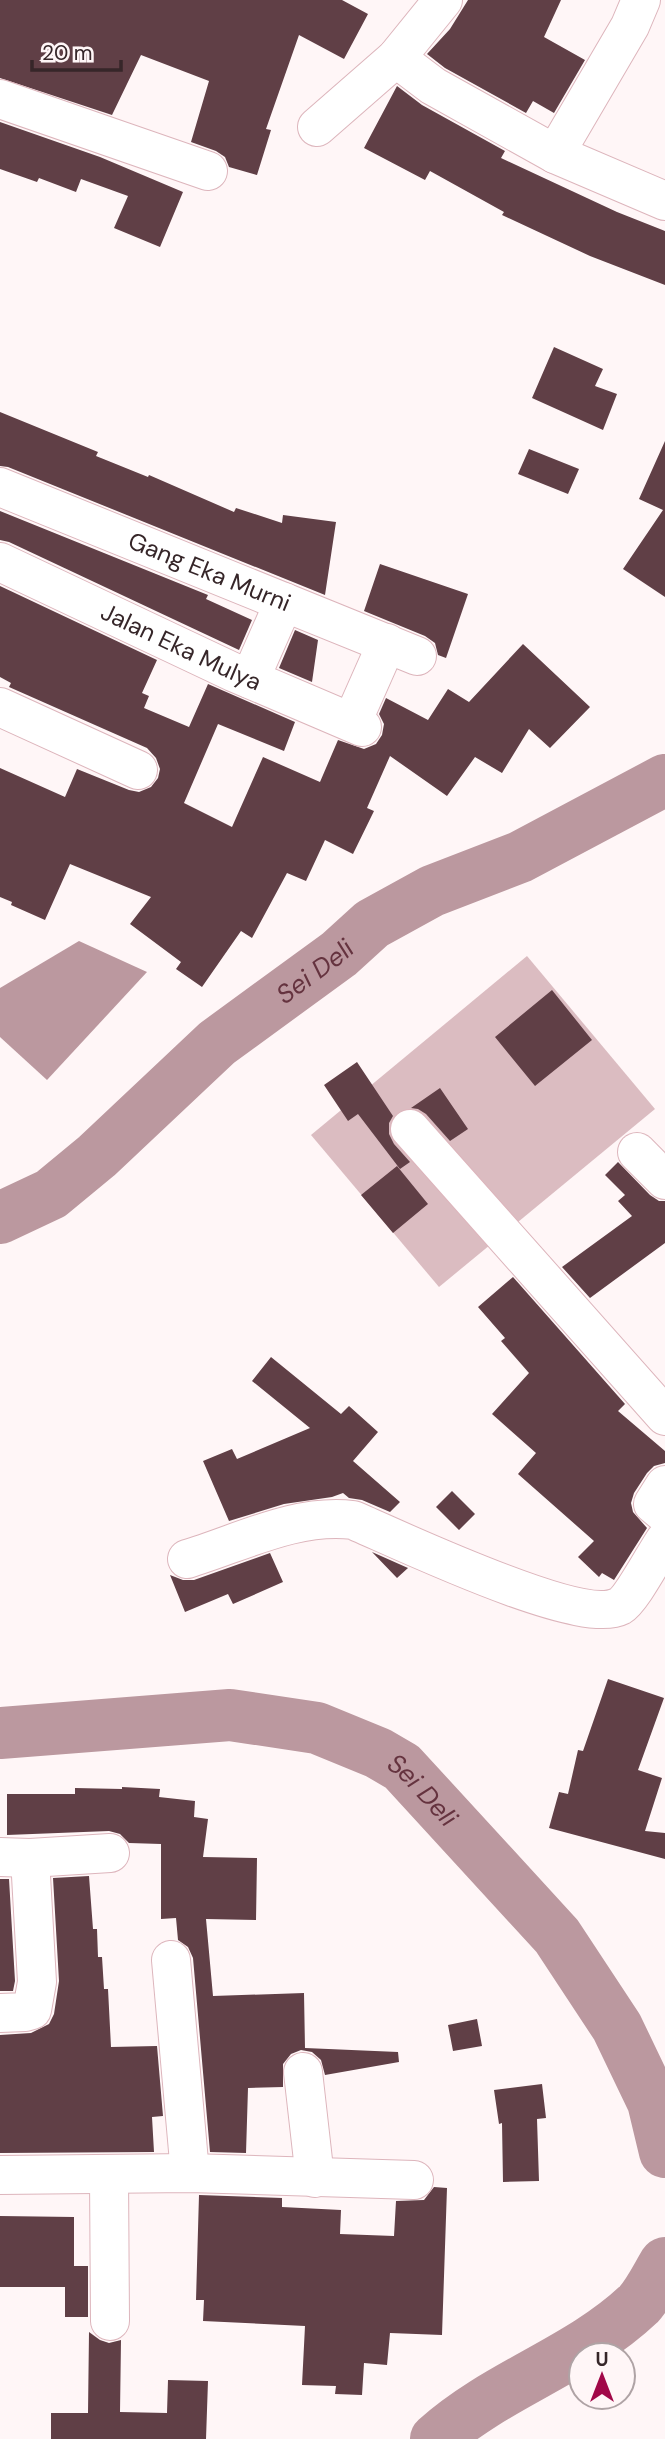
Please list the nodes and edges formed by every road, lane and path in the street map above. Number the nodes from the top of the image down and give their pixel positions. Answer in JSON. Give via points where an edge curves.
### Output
{"nodes":[{"id":1,"x":443,"y":0,"type":"edge"},
{"id":2,"x":641,"y":0,"type":"edge"},
{"id":3,"x":396,"y":58,"type":"junction"},
{"id":4,"x":0,"y":99,"type":"edge"},
{"id":5,"x":317,"y":127,"type":"dead end"},
{"id":6,"x":555,"y":154,"type":"junction"},
{"id":7,"x":208,"y":171,"type":"dead end"},
{"id":8,"x":665,"y":201,"type":"edge"},
{"id":9,"x":0,"y":487,"type":"edge"},
{"id":10,"x":0,"y":562,"type":"edge"},
{"id":11,"x":284,"y":602,"type":"junction"},
{"id":12,"x":250,"y":679,"type":"junction"},
{"id":13,"x":0,"y":707,"type":"edge"},
{"id":14,"x":357,"y":725,"type":"joint"},
{"id":15,"x":138,"y":770,"type":"dead end"},
{"id":16,"x":410,"y":1129,"type":"dead end"},
{"id":17,"x":637,"y":1152,"type":"dead end"},
{"id":18,"x":665,"y":1180,"type":"edge"},
{"id":19,"x":665,"y":1416,"type":"edge"},
{"id":20,"x":665,"y":1540,"type":"edge"},
{"id":21,"x":187,"y":1559,"type":"dead end"},
{"id":22,"x":110,"y":1853,"type":"dead end"},
{"id":23,"x":15,"y":1857,"type":"edge"},
{"id":24,"x":171,"y":1960,"type":"dead end"},
{"id":25,"x":0,"y":2013,"type":"edge"},
{"id":26,"x":303,"y":2072,"type":"dead end"},
{"id":27,"x":190,"y":2174,"type":"junction"},
{"id":28,"x":0,"y":2175,"type":"edge"},
{"id":29,"x":108,"y":2176,"type":"junction"},
{"id":30,"x":315,"y":2178,"type":"junction"},
{"id":31,"x":414,"y":2180,"type":"dead end"},
{"id":32,"x":110,"y":2321,"type":"dead end"}],
"edges":[{"from":1,"to":3,"type":"street"},
{"from":2,"to":6,"type":"street"},
{"from":3,"to":5,"type":"street"},
{"from":3,"to":6,"type":"street","via":[[433,86]]},
{"from":4,"to":7,"type":"street"},
{"from":6,"to":8,"type":"street"},
{"from":9,"to":11,"type":"street","name":"Gang Eka Murni"},
{"from":10,"to":12,"type":"street","name":"Jalan Eka Mulya"},
{"from":11,"to":12,"type":"street"},
{"from":11,"to":14,"type":"street","name":"Gang Eka Murni","via":[[402,650]]},
{"from":12,"to":14,"type":"street","name":"Jalan Eka Mulya"},
{"from":13,"to":15,"type":"street"},
{"from":16,"to":19,"type":"street"},
{"from":17,"to":18,"type":"street"},
{"from":20,"to":21,"type":"street","via":[[627,1601],[609,1609],[583,1608],[505,1585],[353,1520],[337,1518],[288,1526]]},
{"from":22,"to":23,"type":"street"},
{"from":23,"to":25,"type":"street","via":[[37,1982],[32,2010]]},
{"from":24,"to":27,"type":"street"},
{"from":26,"to":30,"type":"street"},
{"from":27,"to":29,"type":"street"},
{"from":27,"to":30,"type":"street"},
{"from":28,"to":29,"type":"street"},
{"from":29,"to":32,"type":"street"},
{"from":30,"to":31,"type":"street"}]}
